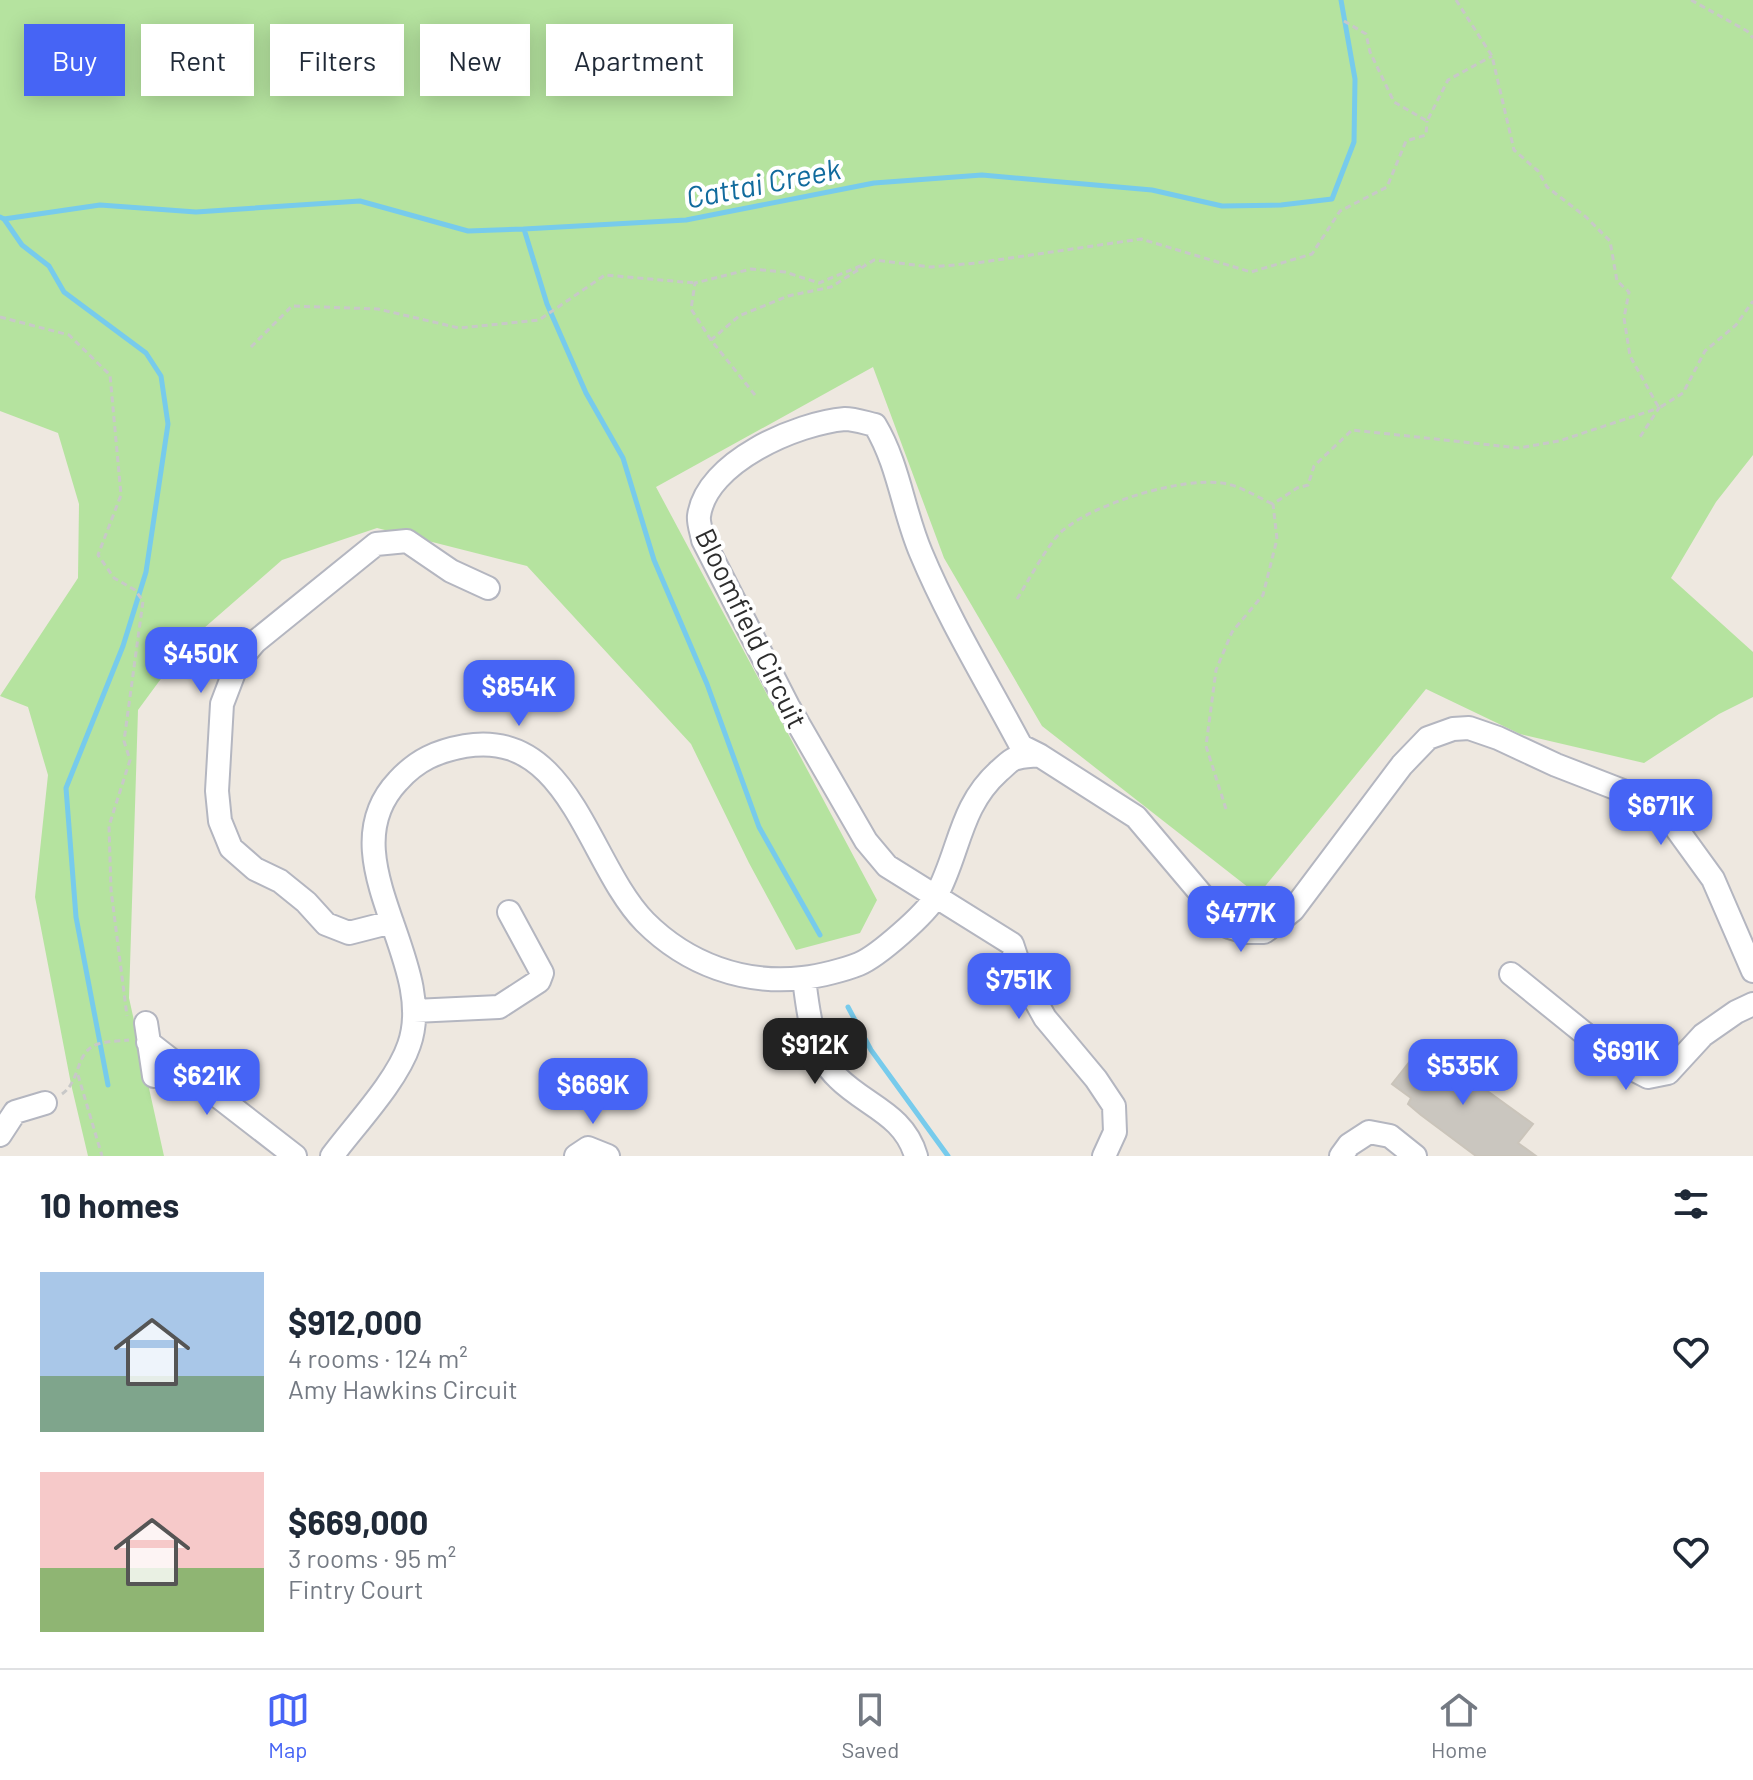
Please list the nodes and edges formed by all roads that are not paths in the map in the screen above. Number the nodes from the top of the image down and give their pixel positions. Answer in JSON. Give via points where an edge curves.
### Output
{"nodes":[{"id":1,"x":488,"y":588,"type":"dead end"},
{"id":2,"x":1039,"y":755,"type":"junction"},
{"id":3,"x":935,"y":896,"type":"junction"},
{"id":4,"x":509,"y":912,"type":"dead end"},
{"id":5,"x":392,"y":922,"type":"junction"},
{"id":6,"x":1753,"y":971,"type":"edge"},
{"id":7,"x":1511,"y":974,"type":"dead end"},
{"id":8,"x":804,"y":978,"type":"junction"},
{"id":9,"x":1753,"y":1004,"type":"edge"},
{"id":10,"x":414,"y":1011,"type":"junction"},
{"id":11,"x":154,"y":1076,"type":"dead end"},
{"id":12,"x":45,"y":1103,"type":"road end"},
{"id":13,"x":0,"y":1135,"type":"edge"},
{"id":14,"x":295,"y":1156,"type":"edge"},
{"id":15,"x":332,"y":1156,"type":"edge"},
{"id":16,"x":576,"y":1156,"type":"edge"},
{"id":17,"x":608,"y":1156,"type":"edge"},
{"id":18,"x":916,"y":1156,"type":"edge"},
{"id":19,"x":1104,"y":1156,"type":"edge"},
{"id":20,"x":1341,"y":1156,"type":"edge"},
{"id":21,"x":1415,"y":1156,"type":"edge"}],
"edges":[{"from":1,"to":5,"type":"street","via":[[407,541],[376,544],[255,642],[238,662],[222,704],[217,791],[220,821],[231,848],[255,869],[280,881],[326,924],[349,933]]},
{"from":2,"to":3,"type":"street","via":[[1014,759],[984,785]]},
{"from":2,"to":3,"type":"street","name":"Bloomfield Circuit","via":[[1021,746],[946,607],[919,550],[888,447],[875,425],[847,419],[811,427],[749,452],[719,477],[705,494],[698,518],[703,540],[788,706],[866,841],[887,866]]},
{"from":2,"to":6,"type":"street","via":[[1136,817],[1229,927],[1264,932],[1293,910],[1428,738],[1469,728],[1641,798],[1676,828],[1713,879]]},
{"from":3,"to":8,"type":"street","via":[[918,918],[861,963]]},
{"from":3,"to":19,"type":"street","via":[[1012,944],[1040,1010],[1114,1106],[1115,1132]]},
{"from":4,"to":10,"type":"street","via":[[542,973],[539,981],[499,1007]]},
{"from":5,"to":8,"type":"street","via":[[373,843],[377,812],[390,789],[409,768],[438,751],[503,746],[533,759],[553,777],[622,893],[674,946],[707,966],[756,978]]},
{"from":5,"to":10,"type":"street"},
{"from":7,"to":9,"type":"street","via":[[1621,1063],[1648,1077],[1668,1073],[1703,1035]]},
{"from":8,"to":18,"type":"street","via":[[821,1056],[837,1078],[893,1117]]},
{"from":10,"to":15,"type":"street","via":[[410,1044],[396,1071]]},
{"from":11,"to":14,"type":"street","via":[[141,1030]]},
{"from":12,"to":13,"type":"street","via":[[15,1112]]},
{"from":16,"to":17,"type":"street","via":[[588,1148]]},
{"from":20,"to":21,"type":"street","via":[[1369,1132],[1390,1136]]}]}
